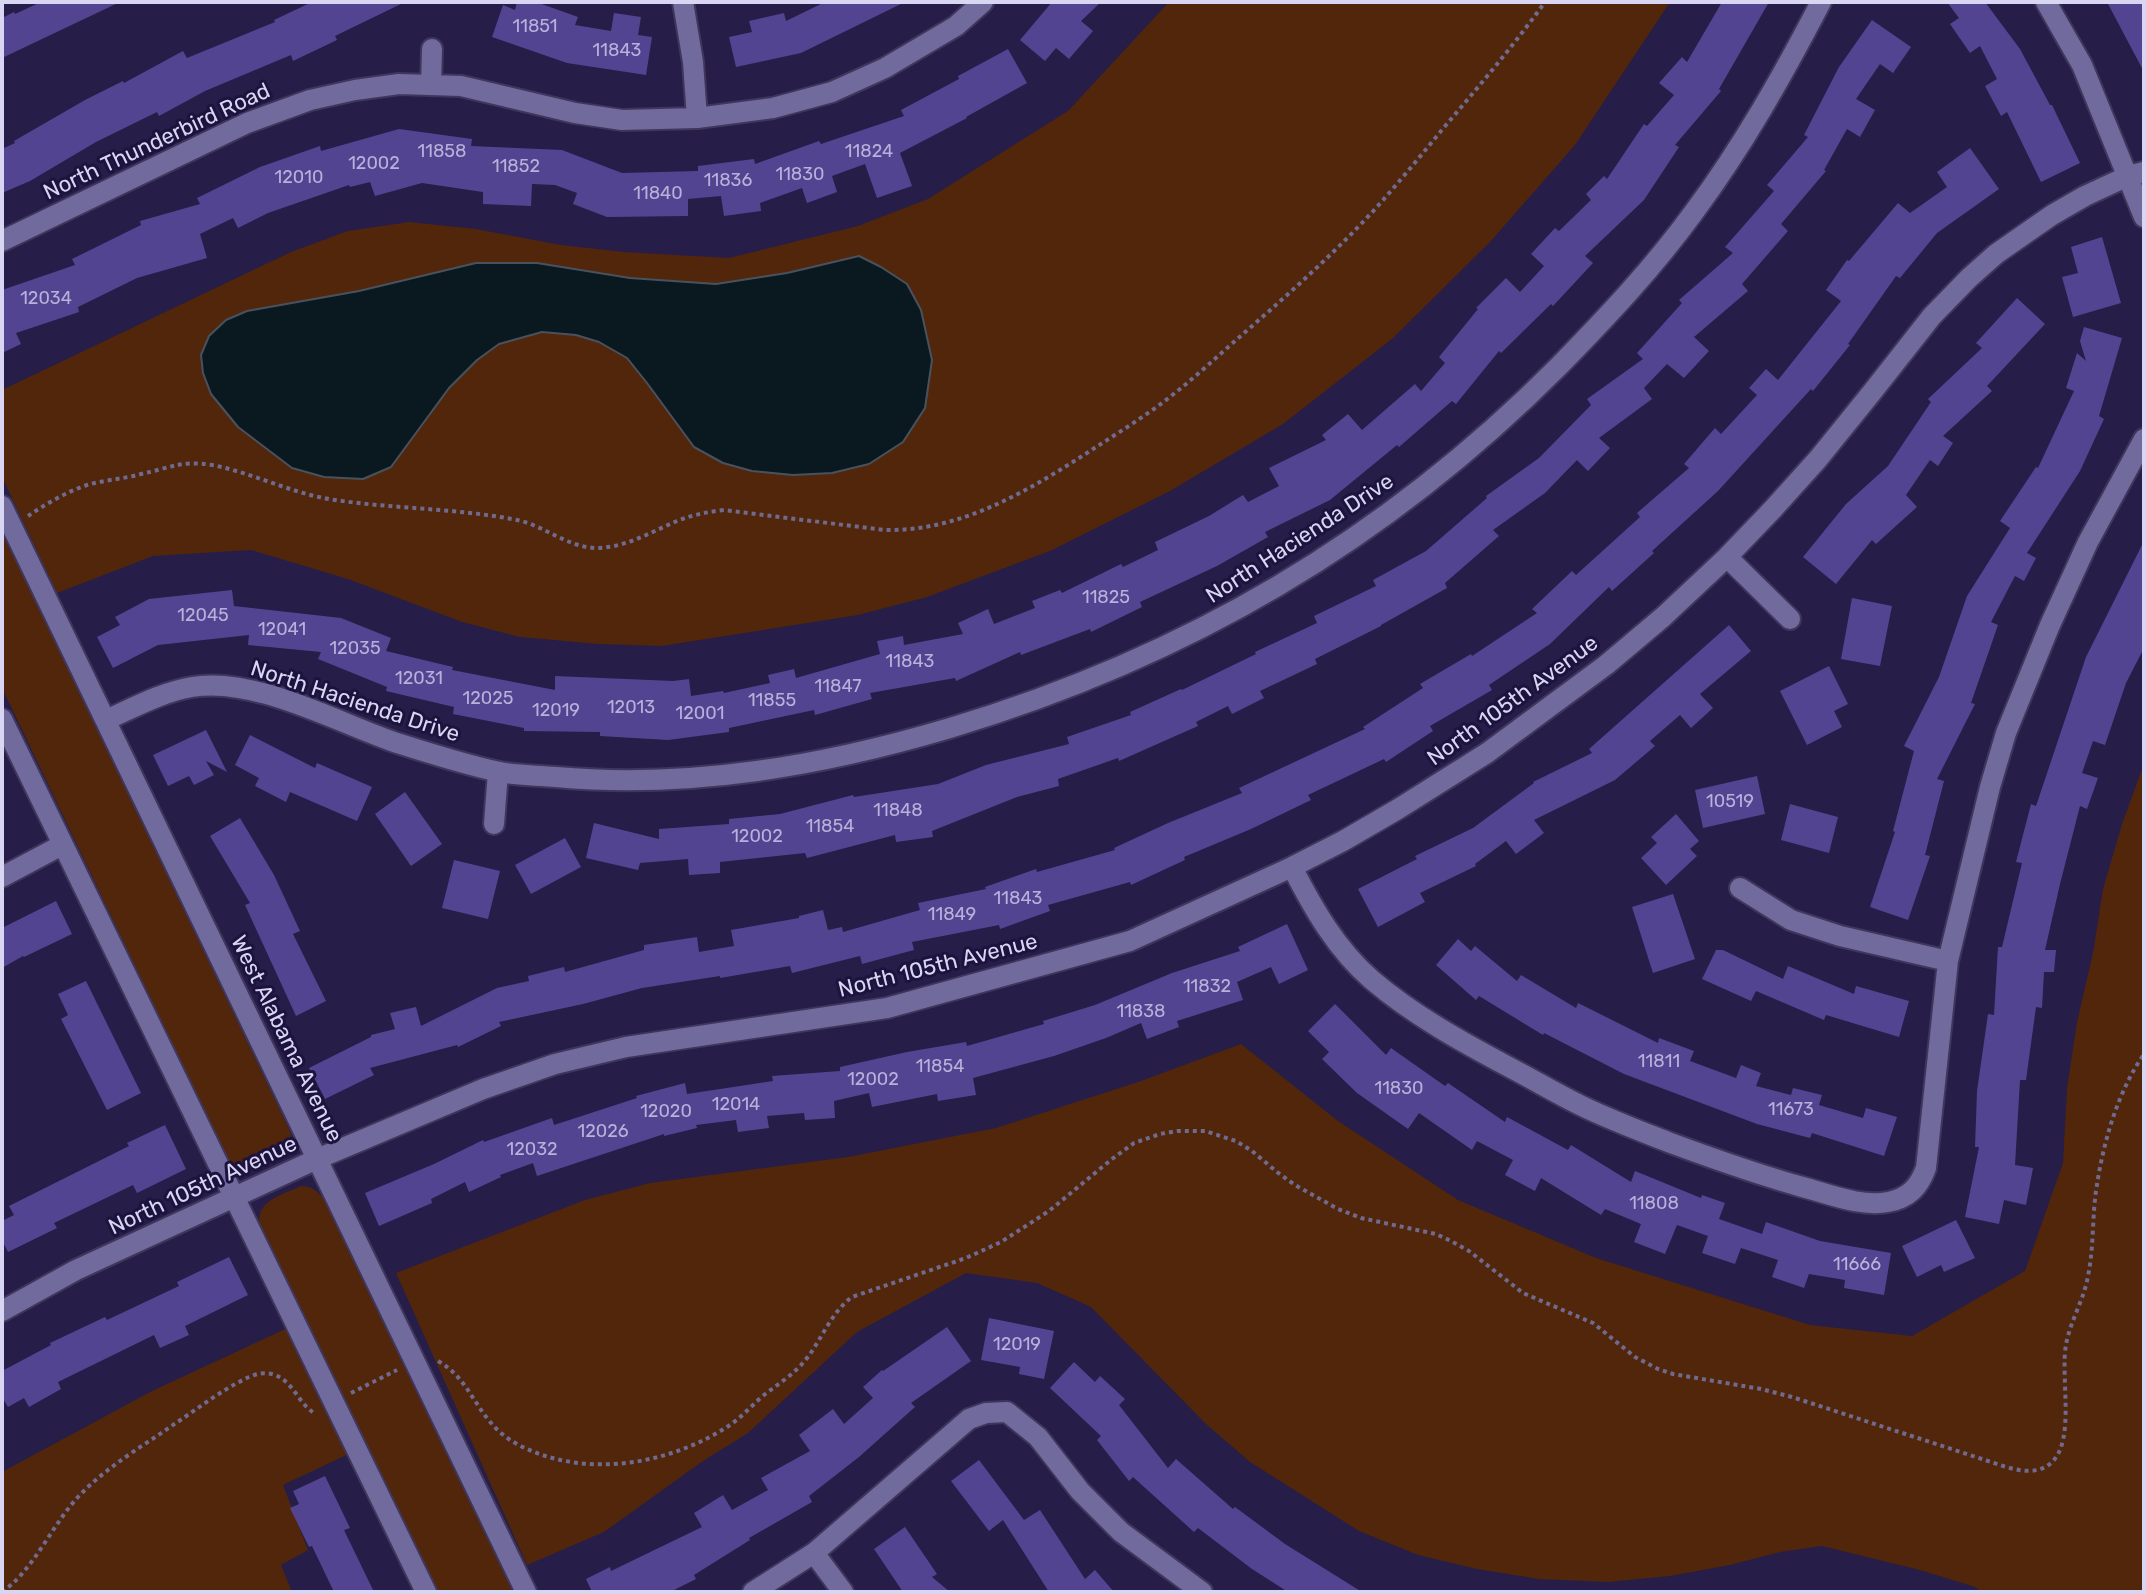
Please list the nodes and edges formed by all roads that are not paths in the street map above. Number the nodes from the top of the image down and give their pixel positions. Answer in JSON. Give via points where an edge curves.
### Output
{"nodes":[{"id":1,"x":683,"y":2,"type":"edge"},
{"id":2,"x":983,"y":2,"type":"edge"},
{"id":3,"x":1821,"y":2,"type":"edge"},
{"id":4,"x":2046,"y":2,"type":"edge"},
{"id":5,"x":432,"y":49,"type":"dead end"},
{"id":6,"x":431,"y":85,"type":"junction"},
{"id":7,"x":697,"y":118,"type":"junction"},
{"id":8,"x":2136,"y":174,"type":"edge"},
{"id":9,"x":2144,"y":217,"type":"edge"},
{"id":10,"x":2,"y":241,"type":"edge"},
{"id":11,"x":2144,"y":439,"type":"edge"},
{"id":12,"x":2,"y":506,"type":"edge"},
{"id":13,"x":1727,"y":557,"type":"junction"},
{"id":14,"x":1790,"y":619,"type":"dead end"},
{"id":15,"x":2,"y":719,"type":"edge"},
{"id":16,"x":106,"y":720,"type":"junction"},
{"id":17,"x":498,"y":772,"type":"junction"},
{"id":18,"x":494,"y":824,"type":"dead end"},
{"id":19,"x":62,"y":845,"type":"junction"},
{"id":20,"x":1292,"y":867,"type":"junction"},
{"id":21,"x":2,"y":877,"type":"edge"},
{"id":22,"x":1740,"y":888,"type":"dead end"},
{"id":23,"x":1948,"y":961,"type":"junction"},
{"id":24,"x":317,"y":1159,"type":"junction"},
{"id":25,"x":235,"y":1198,"type":"junction"},
{"id":26,"x":2,"y":1311,"type":"edge"},
{"id":27,"x":814,"y":1553,"type":"junction"},
{"id":28,"x":426,"y":1592,"type":"edge"},
{"id":29,"x":526,"y":1592,"type":"edge"},
{"id":30,"x":753,"y":1592,"type":"edge"},
{"id":31,"x":843,"y":1592,"type":"edge"},
{"id":32,"x":1202,"y":1592,"type":"edge"}],
"edges":[{"from":1,"to":7,"type":"street"},
{"from":2,"to":7,"type":"street","name":"North Thunderbird Road","via":[[956,26],[832,92],[773,108]]},
{"from":3,"to":17,"type":"street","name":"North Hacienda Drive","via":[[1762,111],[1696,209],[1616,308],[1518,407],[1443,472],[1278,587],[1173,644],[1085,682],[878,748],[689,780],[593,780]]},
{"from":4,"to":8,"type":"street"},
{"from":5,"to":6,"type":"street"},
{"from":6,"to":7,"type":"street","name":"North Thunderbird Road","via":[[461,86],[622,120]]},
{"from":6,"to":10,"type":"street","name":"North Thunderbird Road","via":[[399,84],[310,100],[247,123]]},
{"from":8,"to":9,"type":"street"},
{"from":8,"to":13,"type":"street","name":"North 105th Avenue","via":[[2052,215],[1969,278],[1932,316],[1818,459]]},
{"from":11,"to":23,"type":"street","via":[[2088,542],[2006,733]]},
{"from":12,"to":16,"type":"street","name":"West Alabama Avenue"},
{"from":13,"to":14,"type":"street"},
{"from":13,"to":20,"type":"street","name":"North 105th Avenue","via":[[1663,617],[1542,714],[1398,809]]},
{"from":15,"to":19,"type":"street"},
{"from":16,"to":17,"type":"street","name":"North Hacienda Drive","via":[[191,687],[237,688]]},
{"from":16,"to":24,"type":"street","name":"West Alabama Avenue"},
{"from":17,"to":18,"type":"street"},
{"from":19,"to":21,"type":"street"},
{"from":19,"to":25,"type":"street"},
{"from":20,"to":23,"type":"street","via":[[1351,959],[1413,1011],[1458,1040],[1586,1108],[1646,1133],[1758,1175],[1855,1201],[1903,1198],[1922,1180]]},
{"from":20,"to":24,"type":"street","name":"North 105th Avenue","via":[[1130,941],[887,1008],[626,1047],[555,1064]]},
{"from":22,"to":23,"type":"street","via":[[1791,920]]},
{"from":24,"to":25,"type":"street","name":"North 105th Avenue"},
{"from":24,"to":29,"type":"street","name":"West Alabama Avenue"},
{"from":25,"to":26,"type":"street","name":"North 105th Avenue","via":[[76,1270]]},
{"from":25,"to":28,"type":"street"},
{"from":27,"to":30,"type":"street"},
{"from":27,"to":31,"type":"street"},
{"from":27,"to":32,"type":"street","via":[[969,1419],[1007,1412],[1038,1437],[1121,1532]]}]}
